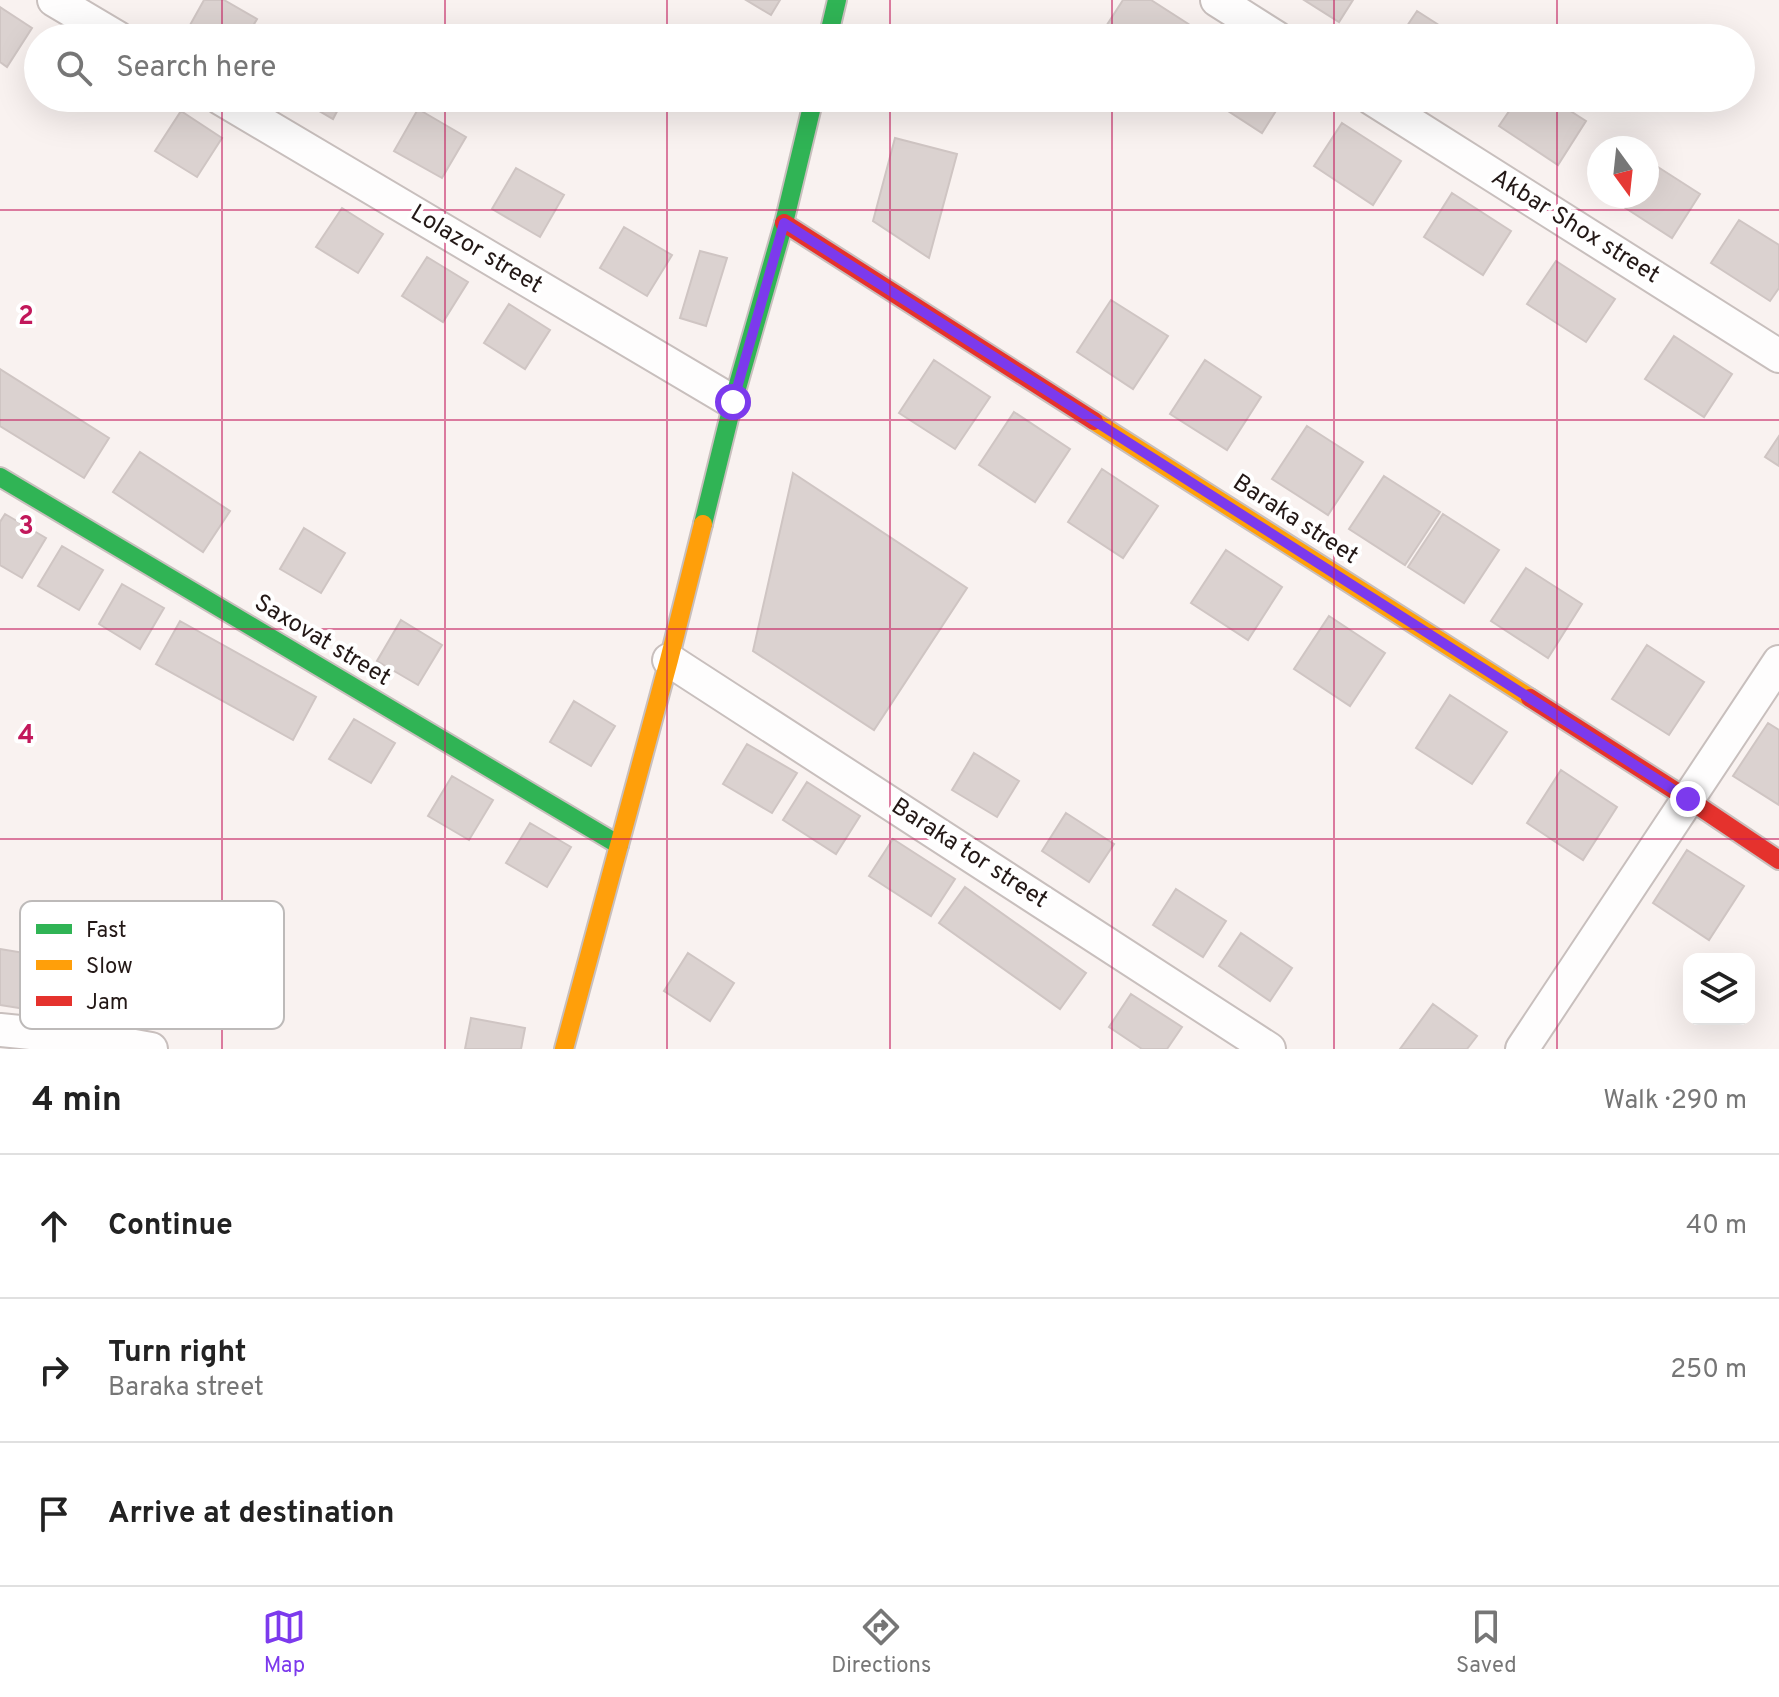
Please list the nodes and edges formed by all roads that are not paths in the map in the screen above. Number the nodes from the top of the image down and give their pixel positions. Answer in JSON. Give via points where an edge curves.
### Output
{"nodes":[{"id":1,"x":54,"y":0,"type":"edge"},
{"id":2,"x":837,"y":0,"type":"edge"},
{"id":3,"x":1217,"y":0,"type":"edge"},
{"id":4,"x":94,"y":24,"type":"edge"},
{"id":5,"x":831,"y":24,"type":"edge"},
{"id":6,"x":1255,"y":24,"type":"edge"},
{"id":7,"x":244,"y":112,"type":"edge"},
{"id":8,"x":811,"y":112,"type":"edge"},
{"id":9,"x":1393,"y":112,"type":"edge"},
{"id":10,"x":784,"y":223,"type":"junction"},
{"id":11,"x":1779,"y":356,"type":"edge"},
{"id":12,"x":733,"y":402,"type":"junction"},
{"id":13,"x":0,"y":477,"type":"edge"},
{"id":14,"x":669,"y":660,"type":"junction"},
{"id":15,"x":1779,"y":662,"type":"edge"},
{"id":16,"x":1688,"y":799,"type":"junction"},
{"id":17,"x":619,"y":845,"type":"junction"},
{"id":18,"x":1779,"y":860,"type":"edge"},
{"id":19,"x":0,"y":1030,"type":"edge"},
{"id":20,"x":151,"y":1049,"type":"edge"},
{"id":21,"x":564,"y":1049,"type":"edge"},
{"id":22,"x":1269,"y":1049,"type":"edge"},
{"id":23,"x":1522,"y":1049,"type":"edge"}],
"edges":[{"from":1,"to":4,"type":"street"},
{"from":2,"to":5,"type":"street"},
{"from":3,"to":6,"type":"street"},
{"from":7,"to":12,"type":"street","name":"Lolazor street"},
{"from":8,"to":10,"type":"street"},
{"from":9,"to":11,"type":"street","name":"Akbar Shox street"},
{"from":10,"to":12,"type":"street"},
{"from":10,"to":16,"type":"street","name":"Baraka street"},
{"from":12,"to":14,"type":"street"},
{"from":13,"to":17,"type":"street","name":"Saxovat street"},
{"from":14,"to":17,"type":"street"},
{"from":14,"to":22,"type":"street","name":"Baraka tor street"},
{"from":15,"to":16,"type":"street"},
{"from":16,"to":18,"type":"street","name":"Baraka street"},
{"from":16,"to":23,"type":"street"},
{"from":17,"to":21,"type":"street"},
{"from":19,"to":20,"type":"street"}]}
